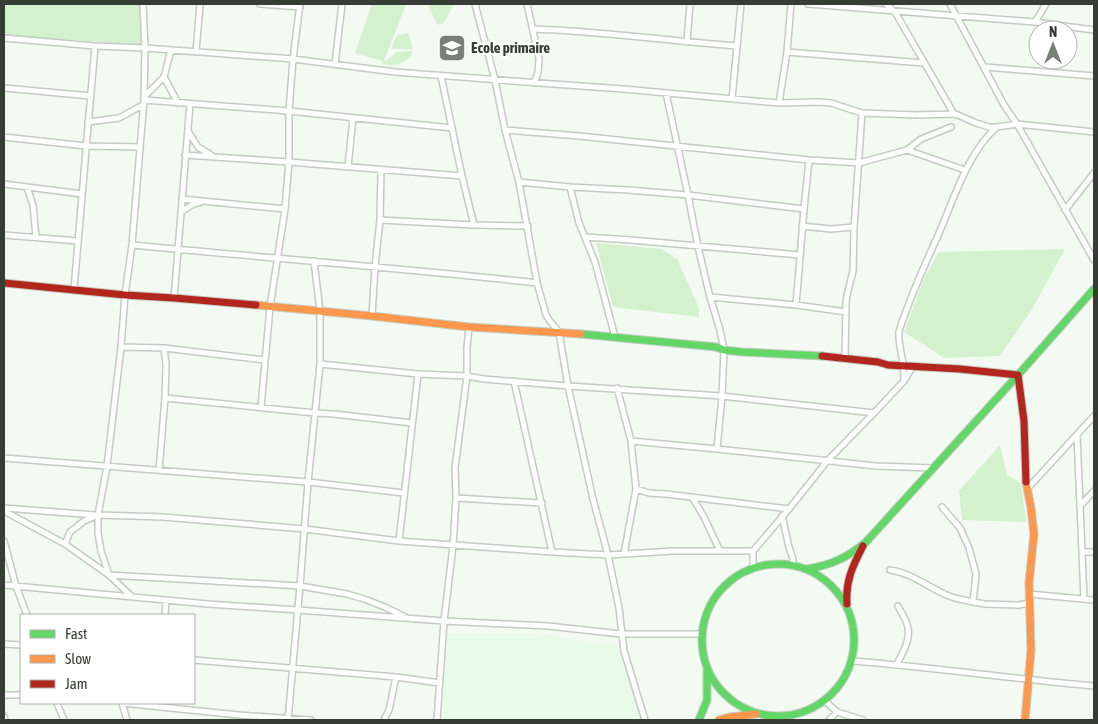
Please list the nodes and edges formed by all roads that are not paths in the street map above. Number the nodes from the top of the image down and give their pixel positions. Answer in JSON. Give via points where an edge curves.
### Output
{"nodes":[{"id":1,"x":143,"y":4,"type":"edge"},
{"id":2,"x":200,"y":4,"type":"edge"},
{"id":3,"x":260,"y":4,"type":"edge"},
{"id":4,"x":342,"y":4,"type":"edge"},
{"id":5,"x":475,"y":4,"type":"edge"},
{"id":6,"x":527,"y":4,"type":"edge"},
{"id":7,"x":690,"y":4,"type":"edge"},
{"id":8,"x":741,"y":4,"type":"edge"},
{"id":9,"x":791,"y":4,"type":"edge"},
{"id":10,"x":808,"y":4,"type":"edge"},
{"id":11,"x":886,"y":4,"type":"edge"},
{"id":12,"x":950,"y":4,"type":"edge"},
{"id":13,"x":1046,"y":4,"type":"edge"},
{"id":14,"x":300,"y":5,"type":"edge"},
{"id":15,"x":895,"y":12,"type":"junction"},
{"id":16,"x":957,"y":17,"type":"junction"},
{"id":17,"x":1036,"y":20,"type":"edge"},
{"id":18,"x":1028,"y":22,"type":"edge"},
{"id":19,"x":1078,"y":28,"type":"edge"},
{"id":20,"x":533,"y":29,"type":"junction"},
{"id":21,"x":1094,"y":30,"type":"edge"},
{"id":22,"x":4,"y":38,"type":"edge"},
{"id":23,"x":687,"y":42,"type":"junction"},
{"id":24,"x":95,"y":46,"type":"junction"},
{"id":25,"x":737,"y":46,"type":"junction"},
{"id":26,"x":144,"y":48,"type":"junction"},
{"id":27,"x":171,"y":50,"type":"junction"},
{"id":28,"x":196,"y":52,"type":"junction"},
{"id":29,"x":787,"y":52,"type":"junction"},
{"id":30,"x":293,"y":59,"type":"junction"},
{"id":31,"x":924,"y":63,"type":"junction"},
{"id":32,"x":335,"y":64,"type":"junction"},
{"id":33,"x":984,"y":67,"type":"junction"},
{"id":34,"x":441,"y":76,"type":"junction"},
{"id":35,"x":1094,"y":76,"type":"edge"},
{"id":36,"x":164,"y":77,"type":"junction"},
{"id":37,"x":495,"y":80,"type":"junction"},
{"id":38,"x":534,"y":83,"type":"junction"},
{"id":39,"x":4,"y":88,"type":"edge"},
{"id":40,"x":666,"y":93,"type":"junction"},
{"id":41,"x":91,"y":96,"type":"junction"},
{"id":42,"x":732,"y":99,"type":"junction"},
{"id":43,"x":144,"y":101,"type":"junction"},
{"id":44,"x":178,"y":103,"type":"junction"},
{"id":45,"x":780,"y":103,"type":"junction"},
{"id":46,"x":190,"y":104,"type":"junction"},
{"id":47,"x":289,"y":111,"type":"junction"},
{"id":48,"x":862,"y":113,"type":"junction"},
{"id":49,"x":954,"y":114,"type":"junction"},
{"id":50,"x":353,"y":118,"type":"junction"},
{"id":51,"x":88,"y":122,"type":"junction"},
{"id":52,"x":1017,"y":124,"type":"junction"},
{"id":53,"x":951,"y":127,"type":"dead end"},
{"id":54,"x":997,"y":127,"type":"junction"},
{"id":55,"x":452,"y":128,"type":"junction"},
{"id":56,"x":505,"y":130,"type":"junction"},
{"id":57,"x":187,"y":131,"type":"junction"},
{"id":58,"x":1094,"y":132,"type":"edge"},
{"id":59,"x":4,"y":136,"type":"edge"},
{"id":60,"x":86,"y":146,"type":"junction"},
{"id":61,"x":678,"y":146,"type":"junction"},
{"id":62,"x":140,"y":147,"type":"junction"},
{"id":63,"x":907,"y":150,"type":"junction"},
{"id":64,"x":185,"y":155,"type":"junction"},
{"id":65,"x":218,"y":157,"type":"junction"},
{"id":66,"x":809,"y":160,"type":"junction"},
{"id":67,"x":289,"y":162,"type":"junction"},
{"id":68,"x":859,"y":163,"type":"junction"},
{"id":69,"x":348,"y":167,"type":"junction"},
{"id":70,"x":381,"y":170,"type":"junction"},
{"id":71,"x":962,"y":170,"type":"dead end"},
{"id":72,"x":1094,"y":173,"type":"edge"},
{"id":73,"x":462,"y":176,"type":"junction"},
{"id":74,"x":519,"y":182,"type":"junction"},
{"id":75,"x":4,"y":184,"type":"edge"},
{"id":76,"x":27,"y":187,"type":"junction"},
{"id":77,"x":570,"y":187,"type":"junction"},
{"id":78,"x":82,"y":194,"type":"junction"},
{"id":79,"x":688,"y":195,"type":"junction"},
{"id":80,"x":182,"y":199,"type":"junction"},
{"id":81,"x":204,"y":201,"type":"junction"},
{"id":82,"x":285,"y":209,"type":"junction"},
{"id":83,"x":804,"y":209,"type":"junction"},
{"id":84,"x":1065,"y":210,"type":"junction"},
{"id":85,"x":181,"y":212,"type":"junction"},
{"id":86,"x":380,"y":220,"type":"junction"},
{"id":87,"x":474,"y":225,"type":"junction"},
{"id":88,"x":528,"y":226,"type":"junction"},
{"id":89,"x":802,"y":226,"type":"junction"},
{"id":90,"x":854,"y":227,"type":"junction"},
{"id":91,"x":4,"y":235,"type":"edge"},
{"id":92,"x":36,"y":238,"type":"junction"},
{"id":93,"x":585,"y":238,"type":"junction"},
{"id":94,"x":78,"y":241,"type":"junction"},
{"id":95,"x":132,"y":245,"type":"junction"},
{"id":96,"x":698,"y":247,"type":"junction"},
{"id":97,"x":178,"y":249,"type":"junction"},
{"id":98,"x":800,"y":256,"type":"junction"},
{"id":99,"x":278,"y":258,"type":"junction"},
{"id":100,"x":1094,"y":260,"type":"edge"},
{"id":101,"x":314,"y":261,"type":"junction"},
{"id":102,"x":375,"y":267,"type":"junction"},
{"id":103,"x":4,"y":283,"type":"edge"},
{"id":104,"x":537,"y":283,"type":"junction"},
{"id":105,"x":1094,"y":289,"type":"edge"},
{"id":106,"x":74,"y":290,"type":"junction"},
{"id":107,"x":124,"y":295,"type":"junction"},
{"id":108,"x":710,"y":297,"type":"junction"},
{"id":109,"x":174,"y":298,"type":"junction"},
{"id":110,"x":796,"y":305,"type":"junction"},
{"id":111,"x":270,"y":307,"type":"junction"},
{"id":112,"x":320,"y":311,"type":"junction"},
{"id":113,"x":846,"y":312,"type":"junction"},
{"id":114,"x":372,"y":316,"type":"junction"},
{"id":115,"x":469,"y":327,"type":"junction"},
{"id":116,"x":559,"y":332,"type":"junction"},
{"id":117,"x":616,"y":336,"type":"junction"},
{"id":118,"x":121,"y":347,"type":"junction"},
{"id":119,"x":164,"y":348,"type":"junction"},
{"id":120,"x":724,"y":350,"type":"junction"},
{"id":121,"x":846,"y":358,"type":"junction"},
{"id":122,"x":265,"y":360,"type":"junction"},
{"id":123,"x":320,"y":364,"type":"junction"},
{"id":124,"x":904,"y":366,"type":"junction"},
{"id":125,"x":913,"y":366,"type":"junction"},
{"id":126,"x":418,"y":374,"type":"junction"},
{"id":127,"x":1018,"y":375,"type":"junction"},
{"id":128,"x":467,"y":376,"type":"junction"},
{"id":129,"x":514,"y":381,"type":"junction"},
{"id":130,"x":904,"y":381,"type":"junction"},
{"id":131,"x":568,"y":386,"type":"junction"},
{"id":132,"x":617,"y":388,"type":"junction"},
{"id":133,"x":722,"y":396,"type":"junction"},
{"id":134,"x":165,"y":398,"type":"junction"},
{"id":135,"x":261,"y":407,"type":"junction"},
{"id":136,"x":315,"y":413,"type":"junction"},
{"id":137,"x":874,"y":414,"type":"junction"},
{"id":138,"x":1094,"y":416,"type":"edge"},
{"id":139,"x":412,"y":423,"type":"junction"},
{"id":140,"x":1077,"y":435,"type":"junction"},
{"id":141,"x":632,"y":441,"type":"junction"},
{"id":142,"x":717,"y":449,"type":"junction"},
{"id":143,"x":4,"y":458,"type":"edge"},
{"id":144,"x":828,"y":460,"type":"junction"},
{"id":145,"x":107,"y":466,"type":"junction"},
{"id":146,"x":933,"y":468,"type":"junction"},
{"id":147,"x":159,"y":470,"type":"junction"},
{"id":148,"x":308,"y":482,"type":"junction"},
{"id":149,"x":1028,"y":488,"type":"junction"},
{"id":150,"x":636,"y":489,"type":"junction"},
{"id":151,"x":1094,"y":491,"type":"edge"},
{"id":152,"x":404,"y":492,"type":"junction"},
{"id":153,"x":692,"y":497,"type":"junction"},
{"id":154,"x":456,"y":498,"type":"junction"},
{"id":155,"x":542,"y":503,"type":"junction"},
{"id":156,"x":1080,"y":506,"type":"junction"},
{"id":157,"x":942,"y":507,"type":"dead end"},
{"id":158,"x":788,"y":509,"type":"junction"},
{"id":159,"x":4,"y":510,"type":"edge"},
{"id":160,"x":98,"y":515,"type":"junction"},
{"id":161,"x":782,"y":516,"type":"junction"},
{"id":162,"x":305,"y":529,"type":"junction"},
{"id":163,"x":4,"y":541,"type":"edge"},
{"id":164,"x":399,"y":541,"type":"junction"},
{"id":165,"x":866,"y":542,"type":"junction"},
{"id":166,"x":65,"y":544,"type":"junction"},
{"id":167,"x":453,"y":546,"type":"junction"},
{"id":168,"x":720,"y":551,"type":"junction"},
{"id":169,"x":752,"y":551,"type":"junction"},
{"id":170,"x":552,"y":552,"type":"junction"},
{"id":171,"x":1082,"y":552,"type":"junction"},
{"id":172,"x":1094,"y":552,"type":"edge"},
{"id":173,"x":5,"y":554,"type":"edge"},
{"id":174,"x":624,"y":554,"type":"junction"},
{"id":175,"x":608,"y":555,"type":"junction"},
{"id":176,"x":793,"y":566,"type":"junction"},
{"id":177,"x":753,"y":568,"type":"junction"},
{"id":178,"x":805,"y":569,"type":"junction"},
{"id":179,"x":890,"y":570,"type":"dead end"},
{"id":180,"x":109,"y":575,"type":"junction"},
{"id":181,"x":4,"y":585,"type":"edge"},
{"id":182,"x":16,"y":586,"type":"junction"},
{"id":183,"x":300,"y":586,"type":"junction"},
{"id":184,"x":1029,"y":594,"type":"junction"},
{"id":185,"x":132,"y":597,"type":"junction"},
{"id":186,"x":1084,"y":599,"type":"junction"},
{"id":187,"x":166,"y":600,"type":"junction"},
{"id":188,"x":1094,"y":600,"type":"edge"},
{"id":189,"x":973,"y":602,"type":"junction"},
{"id":190,"x":1029,"y":603,"type":"junction"},
{"id":191,"x":898,"y":606,"type":"dead end"},
{"id":192,"x":848,"y":607,"type":"junction"},
{"id":193,"x":298,"y":610,"type":"junction"},
{"id":194,"x":26,"y":614,"type":"edge"},
{"id":195,"x":165,"y":614,"type":"edge"},
{"id":196,"x":406,"y":618,"type":"junction"},
{"id":197,"x":444,"y":621,"type":"junction"},
{"id":198,"x":621,"y":634,"type":"junction"},
{"id":199,"x":702,"y":634,"type":"junction"},
{"id":200,"x":4,"y":644,"type":"edge"},
{"id":201,"x":20,"y":645,"type":"edge"},
{"id":202,"x":195,"y":660,"type":"edge"},
{"id":203,"x":852,"y":661,"type":"junction"},
{"id":204,"x":897,"y":664,"type":"junction"},
{"id":205,"x":707,"y":668,"type":"junction"},
{"id":206,"x":292,"y":669,"type":"junction"},
{"id":207,"x":396,"y":677,"type":"junction"},
{"id":208,"x":1029,"y":680,"type":"junction"},
{"id":209,"x":440,"y":683,"type":"junction"},
{"id":210,"x":1094,"y":686,"type":"edge"},
{"id":211,"x":4,"y":694,"type":"edge"},
{"id":212,"x":20,"y":696,"type":"edge"},
{"id":213,"x":824,"y":700,"type":"junction"},
{"id":214,"x":57,"y":704,"type":"edge"},
{"id":215,"x":122,"y":704,"type":"edge"},
{"id":216,"x":130,"y":704,"type":"edge"},
{"id":217,"x":837,"y":712,"type":"junction"},
{"id":218,"x":758,"y":714,"type":"junction"},
{"id":219,"x":4,"y":716,"type":"edge"},
{"id":220,"x":239,"y":718,"type":"edge"},
{"id":221,"x":288,"y":719,"type":"edge"},
{"id":222,"x":5,"y":720,"type":"edge"},
{"id":223,"x":64,"y":720,"type":"edge"},
{"id":224,"x":127,"y":720,"type":"edge"},
{"id":225,"x":311,"y":720,"type":"edge"},
{"id":226,"x":384,"y":720,"type":"edge"},
{"id":227,"x":437,"y":720,"type":"edge"},
{"id":228,"x":645,"y":720,"type":"edge"},
{"id":229,"x":699,"y":720,"type":"edge"},
{"id":230,"x":719,"y":720,"type":"edge"},
{"id":231,"x":829,"y":720,"type":"edge"},
{"id":232,"x":863,"y":720,"type":"edge"},
{"id":233,"x":1025,"y":720,"type":"edge"}],
"edges":[{"from":1,"to":26,"type":"street"},
{"from":2,"to":28,"type":"street"},
{"from":3,"to":14,"type":"street"},
{"from":4,"to":32,"type":"street"},
{"from":5,"to":37,"type":"street"},
{"from":6,"to":20,"type":"street"},
{"from":7,"to":23,"type":"street"},
{"from":8,"to":25,"type":"street"},
{"from":9,"to":29,"type":"street"},
{"from":10,"to":15,"type":"street"},
{"from":11,"to":15,"type":"street"},
{"from":12,"to":16,"type":"street"},
{"from":13,"to":17,"type":"street"},
{"from":14,"to":30,"type":"street"},
{"from":15,"to":16,"type":"street"},
{"from":15,"to":31,"type":"street"},
{"from":16,"to":18,"type":"street"},
{"from":16,"to":33,"type":"street"},
{"from":19,"to":21,"type":"street"},
{"from":20,"to":23,"type":"street","via":[[575,30]]},
{"from":20,"to":38,"type":"street","via":[[539,58]]},
{"from":22,"to":24,"type":"street"},
{"from":23,"to":25,"type":"street"},
{"from":24,"to":26,"type":"street"},
{"from":24,"to":41,"type":"street"},
{"from":25,"to":42,"type":"street"},
{"from":26,"to":27,"type":"street"},
{"from":26,"to":43,"type":"street"},
{"from":27,"to":28,"type":"street"},
{"from":27,"to":36,"type":"street"},
{"from":28,"to":30,"type":"street"},
{"from":29,"to":31,"type":"street"},
{"from":29,"to":45,"type":"street"},
{"from":30,"to":32,"type":"street"},
{"from":30,"to":47,"type":"street"},
{"from":31,"to":49,"type":"street"},
{"from":32,"to":34,"type":"street"},
{"from":33,"to":35,"type":"street"},
{"from":33,"to":52,"type":"street"},
{"from":34,"to":37,"type":"street"},
{"from":34,"to":55,"type":"street"},
{"from":36,"to":43,"type":"street"},
{"from":36,"to":44,"type":"street"},
{"from":37,"to":38,"type":"street"},
{"from":37,"to":56,"type":"street"},
{"from":38,"to":40,"type":"street"},
{"from":39,"to":41,"type":"street"},
{"from":40,"to":42,"type":"street"},
{"from":40,"to":61,"type":"street"},
{"from":41,"to":51,"type":"street"},
{"from":42,"to":45,"type":"street"},
{"from":43,"to":44,"type":"street"},
{"from":43,"to":51,"type":"street","via":[[119,118]]},
{"from":43,"to":62,"type":"street"},
{"from":44,"to":46,"type":"street"},
{"from":45,"to":48,"type":"street","via":[[831,103]]},
{"from":46,"to":47,"type":"street"},
{"from":46,"to":57,"type":"street"},
{"from":47,"to":50,"type":"street"},
{"from":47,"to":67,"type":"street"},
{"from":48,"to":49,"type":"street"},
{"from":48,"to":68,"type":"street"},
{"from":49,"to":54,"type":"street"},
{"from":50,"to":55,"type":"street"},
{"from":50,"to":69,"type":"street"},
{"from":51,"to":60,"type":"street"},
{"from":52,"to":54,"type":"street"},
{"from":52,"to":58,"type":"street"},
{"from":52,"to":84,"type":"street"},
{"from":53,"to":63,"type":"street","via":[[921,139]]},
{"from":54,"to":124,"type":"street","via":[[970,162],[916,283],[899,333]]},
{"from":55,"to":73,"type":"street"},
{"from":56,"to":61,"type":"street"},
{"from":56,"to":74,"type":"street"},
{"from":57,"to":64,"type":"street"},
{"from":57,"to":65,"type":"street","via":[[198,147]]},
{"from":59,"to":60,"type":"street"},
{"from":60,"to":62,"type":"street"},
{"from":60,"to":78,"type":"street"},
{"from":61,"to":66,"type":"street"},
{"from":61,"to":79,"type":"street"},
{"from":62,"to":95,"type":"street"},
{"from":63,"to":68,"type":"street"},
{"from":63,"to":71,"type":"street"},
{"from":64,"to":65,"type":"street"},
{"from":64,"to":80,"type":"street"},
{"from":65,"to":67,"type":"street"},
{"from":66,"to":68,"type":"street"},
{"from":66,"to":83,"type":"street"},
{"from":67,"to":69,"type":"street"},
{"from":67,"to":82,"type":"street"},
{"from":68,"to":90,"type":"street"},
{"from":69,"to":70,"type":"street"},
{"from":70,"to":73,"type":"street"},
{"from":70,"to":86,"type":"street"},
{"from":72,"to":84,"type":"street"},
{"from":73,"to":87,"type":"street"},
{"from":74,"to":77,"type":"street"},
{"from":74,"to":88,"type":"street"},
{"from":75,"to":76,"type":"street"},
{"from":76,"to":78,"type":"street"},
{"from":76,"to":92,"type":"street","via":[[33,206]]},
{"from":77,"to":79,"type":"street"},
{"from":77,"to":93,"type":"street"},
{"from":78,"to":94,"type":"street"},
{"from":79,"to":83,"type":"street"},
{"from":79,"to":96,"type":"street"},
{"from":80,"to":81,"type":"street"},
{"from":80,"to":85,"type":"street"},
{"from":81,"to":82,"type":"street"},
{"from":81,"to":85,"type":"street"},
{"from":82,"to":99,"type":"street"},
{"from":83,"to":89,"type":"street"},
{"from":84,"to":100,"type":"street"},
{"from":85,"to":97,"type":"street"},
{"from":86,"to":87,"type":"street"},
{"from":86,"to":102,"type":"street"},
{"from":87,"to":88,"type":"street"},
{"from":88,"to":104,"type":"street"},
{"from":89,"to":90,"type":"street"},
{"from":89,"to":98,"type":"street"},
{"from":90,"to":113,"type":"street","via":[[853,271]]},
{"from":91,"to":92,"type":"street"},
{"from":92,"to":94,"type":"street"},
{"from":93,"to":96,"type":"street"},
{"from":93,"to":117,"type":"street"},
{"from":94,"to":106,"type":"street"},
{"from":95,"to":97,"type":"street"},
{"from":95,"to":107,"type":"street"},
{"from":96,"to":98,"type":"street"},
{"from":96,"to":108,"type":"street"},
{"from":97,"to":99,"type":"street"},
{"from":97,"to":109,"type":"street"},
{"from":98,"to":110,"type":"street"},
{"from":99,"to":101,"type":"street"},
{"from":99,"to":111,"type":"street"},
{"from":101,"to":102,"type":"street"},
{"from":101,"to":112,"type":"street"},
{"from":102,"to":104,"type":"street"},
{"from":102,"to":114,"type":"street"},
{"from":103,"to":106,"type":"street"},
{"from":104,"to":116,"type":"street","via":[[546,315]]},
{"from":105,"to":127,"type":"street"},
{"from":106,"to":107,"type":"street"},
{"from":107,"to":109,"type":"street"},
{"from":107,"to":118,"type":"street"},
{"from":108,"to":110,"type":"street"},
{"from":108,"to":120,"type":"street"},
{"from":109,"to":111,"type":"street"},
{"from":110,"to":113,"type":"street"},
{"from":111,"to":112,"type":"street"},
{"from":111,"to":122,"type":"street"},
{"from":112,"to":114,"type":"street"},
{"from":112,"to":123,"type":"street"},
{"from":113,"to":121,"type":"street"},
{"from":114,"to":115,"type":"street"},
{"from":115,"to":116,"type":"street"},
{"from":115,"to":128,"type":"street"},
{"from":116,"to":117,"type":"street"},
{"from":116,"to":131,"type":"street"},
{"from":117,"to":120,"type":"street"},
{"from":118,"to":119,"type":"street"},
{"from":118,"to":145,"type":"street"},
{"from":119,"to":122,"type":"street"},
{"from":119,"to":134,"type":"street"},
{"from":120,"to":121,"type":"street"},
{"from":120,"to":133,"type":"street"},
{"from":121,"to":124,"type":"street"},
{"from":122,"to":135,"type":"street"},
{"from":123,"to":126,"type":"street"},
{"from":123,"to":136,"type":"street"},
{"from":124,"to":125,"type":"street"},
{"from":124,"to":130,"type":"street"},
{"from":125,"to":127,"type":"street"},
{"from":125,"to":130,"type":"street"},
{"from":126,"to":128,"type":"street"},
{"from":126,"to":139,"type":"street"},
{"from":127,"to":146,"type":"street"},
{"from":127,"to":149,"type":"street"},
{"from":128,"to":129,"type":"street"},
{"from":128,"to":154,"type":"street","via":[[455,468]]},
{"from":129,"to":131,"type":"street"},
{"from":129,"to":155,"type":"street"},
{"from":130,"to":137,"type":"street"},
{"from":131,"to":132,"type":"street"},
{"from":131,"to":175,"type":"street"},
{"from":132,"to":133,"type":"street"},
{"from":132,"to":141,"type":"street"},
{"from":133,"to":137,"type":"street"},
{"from":133,"to":142,"type":"street"},
{"from":134,"to":135,"type":"street"},
{"from":134,"to":147,"type":"street"},
{"from":135,"to":136,"type":"street"},
{"from":136,"to":139,"type":"street"},
{"from":136,"to":148,"type":"street"},
{"from":137,"to":144,"type":"street"},
{"from":138,"to":140,"type":"street"},
{"from":139,"to":152,"type":"street"},
{"from":140,"to":149,"type":"street"},
{"from":140,"to":156,"type":"street"},
{"from":141,"to":142,"type":"street"},
{"from":141,"to":150,"type":"street"},
{"from":142,"to":144,"type":"street"},
{"from":143,"to":145,"type":"street"},
{"from":144,"to":146,"type":"street"},
{"from":144,"to":158,"type":"street"},
{"from":145,"to":147,"type":"street"},
{"from":145,"to":160,"type":"street"},
{"from":146,"to":165,"type":"street"},
{"from":147,"to":148,"type":"street"},
{"from":148,"to":152,"type":"street"},
{"from":148,"to":162,"type":"street"},
{"from":149,"to":184,"type":"street","via":[[1034,534]]},
{"from":150,"to":153,"type":"street","via":[[649,494]]},
{"from":150,"to":174,"type":"street"},
{"from":151,"to":156,"type":"street"},
{"from":152,"to":164,"type":"street"},
{"from":153,"to":158,"type":"street"},
{"from":153,"to":168,"type":"street"},
{"from":154,"to":155,"type":"street"},
{"from":154,"to":167,"type":"street"},
{"from":155,"to":170,"type":"street"},
{"from":156,"to":171,"type":"street"},
{"from":157,"to":189,"type":"street","via":[[960,528],[969,548],[976,574]]},
{"from":158,"to":161,"type":"street"},
{"from":159,"to":160,"type":"street"},
{"from":159,"to":166,"type":"street"},
{"from":160,"to":162,"type":"street"},
{"from":160,"to":166,"type":"street","via":[[70,532]]},
{"from":160,"to":180,"type":"street","via":[[101,551]]},
{"from":161,"to":169,"type":"street"},
{"from":161,"to":176,"type":"street"},
{"from":162,"to":164,"type":"street"},
{"from":162,"to":183,"type":"street"},
{"from":163,"to":173,"type":"street"},
{"from":164,"to":167,"type":"street"},
{"from":165,"to":178,"type":"street","via":[[834,563]]},
{"from":165,"to":192,"type":"street","via":[[848,579]]},
{"from":166,"to":180,"type":"street"},
{"from":167,"to":170,"type":"street"},
{"from":167,"to":197,"type":"street"},
{"from":168,"to":169,"type":"street"},
{"from":168,"to":174,"type":"street"},
{"from":169,"to":177,"type":"street"},
{"from":170,"to":175,"type":"street"},
{"from":171,"to":172,"type":"street"},
{"from":171,"to":186,"type":"street"},
{"from":173,"to":182,"type":"street"},
{"from":174,"to":175,"type":"street"},
{"from":175,"to":198,"type":"street","via":[[621,615]]},
{"from":176,"to":177,"type":"street","via":[[781,564]]},
{"from":176,"to":178,"type":"street"},
{"from":177,"to":199,"type":"street","via":[[732,580],[712,602]]},
{"from":178,"to":192,"type":"street","via":[[834,587]]},
{"from":179,"to":189,"type":"street","via":[[908,575],[948,596]]},
{"from":180,"to":183,"type":"street"},
{"from":180,"to":185,"type":"street"},
{"from":181,"to":182,"type":"street"},
{"from":182,"to":185,"type":"street"},
{"from":182,"to":194,"type":"street"},
{"from":183,"to":193,"type":"street"},
{"from":183,"to":196,"type":"street","via":[[364,599]]},
{"from":184,"to":186,"type":"street"},
{"from":184,"to":190,"type":"street"},
{"from":185,"to":187,"type":"street"},
{"from":186,"to":188,"type":"street"},
{"from":187,"to":193,"type":"street"},
{"from":187,"to":195,"type":"street"},
{"from":189,"to":190,"type":"street"},
{"from":190,"to":208,"type":"street"},
{"from":191,"to":204,"type":"street","via":[[909,632]]},
{"from":192,"to":203,"type":"street","via":[[855,634]]},
{"from":193,"to":196,"type":"street"},
{"from":193,"to":206,"type":"street"},
{"from":196,"to":197,"type":"street"},
{"from":197,"to":198,"type":"street","via":[[548,626]]},
{"from":197,"to":209,"type":"street"},
{"from":198,"to":199,"type":"street"},
{"from":198,"to":228,"type":"street"},
{"from":199,"to":205,"type":"street"},
{"from":200,"to":201,"type":"street"},
{"from":202,"to":206,"type":"street"},
{"from":203,"to":204,"type":"street"},
{"from":203,"to":213,"type":"street","via":[[845,679]]},
{"from":204,"to":208,"type":"street"},
{"from":205,"to":218,"type":"street","via":[[715,684],[728,698]]},
{"from":205,"to":229,"type":"street","via":[[707,700]]},
{"from":206,"to":207,"type":"street"},
{"from":206,"to":221,"type":"street"},
{"from":207,"to":209,"type":"street"},
{"from":207,"to":226,"type":"street"},
{"from":208,"to":210,"type":"street"},
{"from":208,"to":233,"type":"street"},
{"from":209,"to":227,"type":"street"},
{"from":211,"to":212,"type":"street"},
{"from":213,"to":217,"type":"street"},
{"from":213,"to":218,"type":"street","via":[[806,712],[794,715]]},
{"from":214,"to":223,"type":"street"},
{"from":215,"to":224,"type":"street"},
{"from":216,"to":220,"type":"street"},
{"from":217,"to":231,"type":"street"},
{"from":217,"to":232,"type":"street"},
{"from":218,"to":230,"type":"street"},
{"from":219,"to":222,"type":"street"},
{"from":220,"to":221,"type":"street"},
{"from":221,"to":225,"type":"street"}]}
